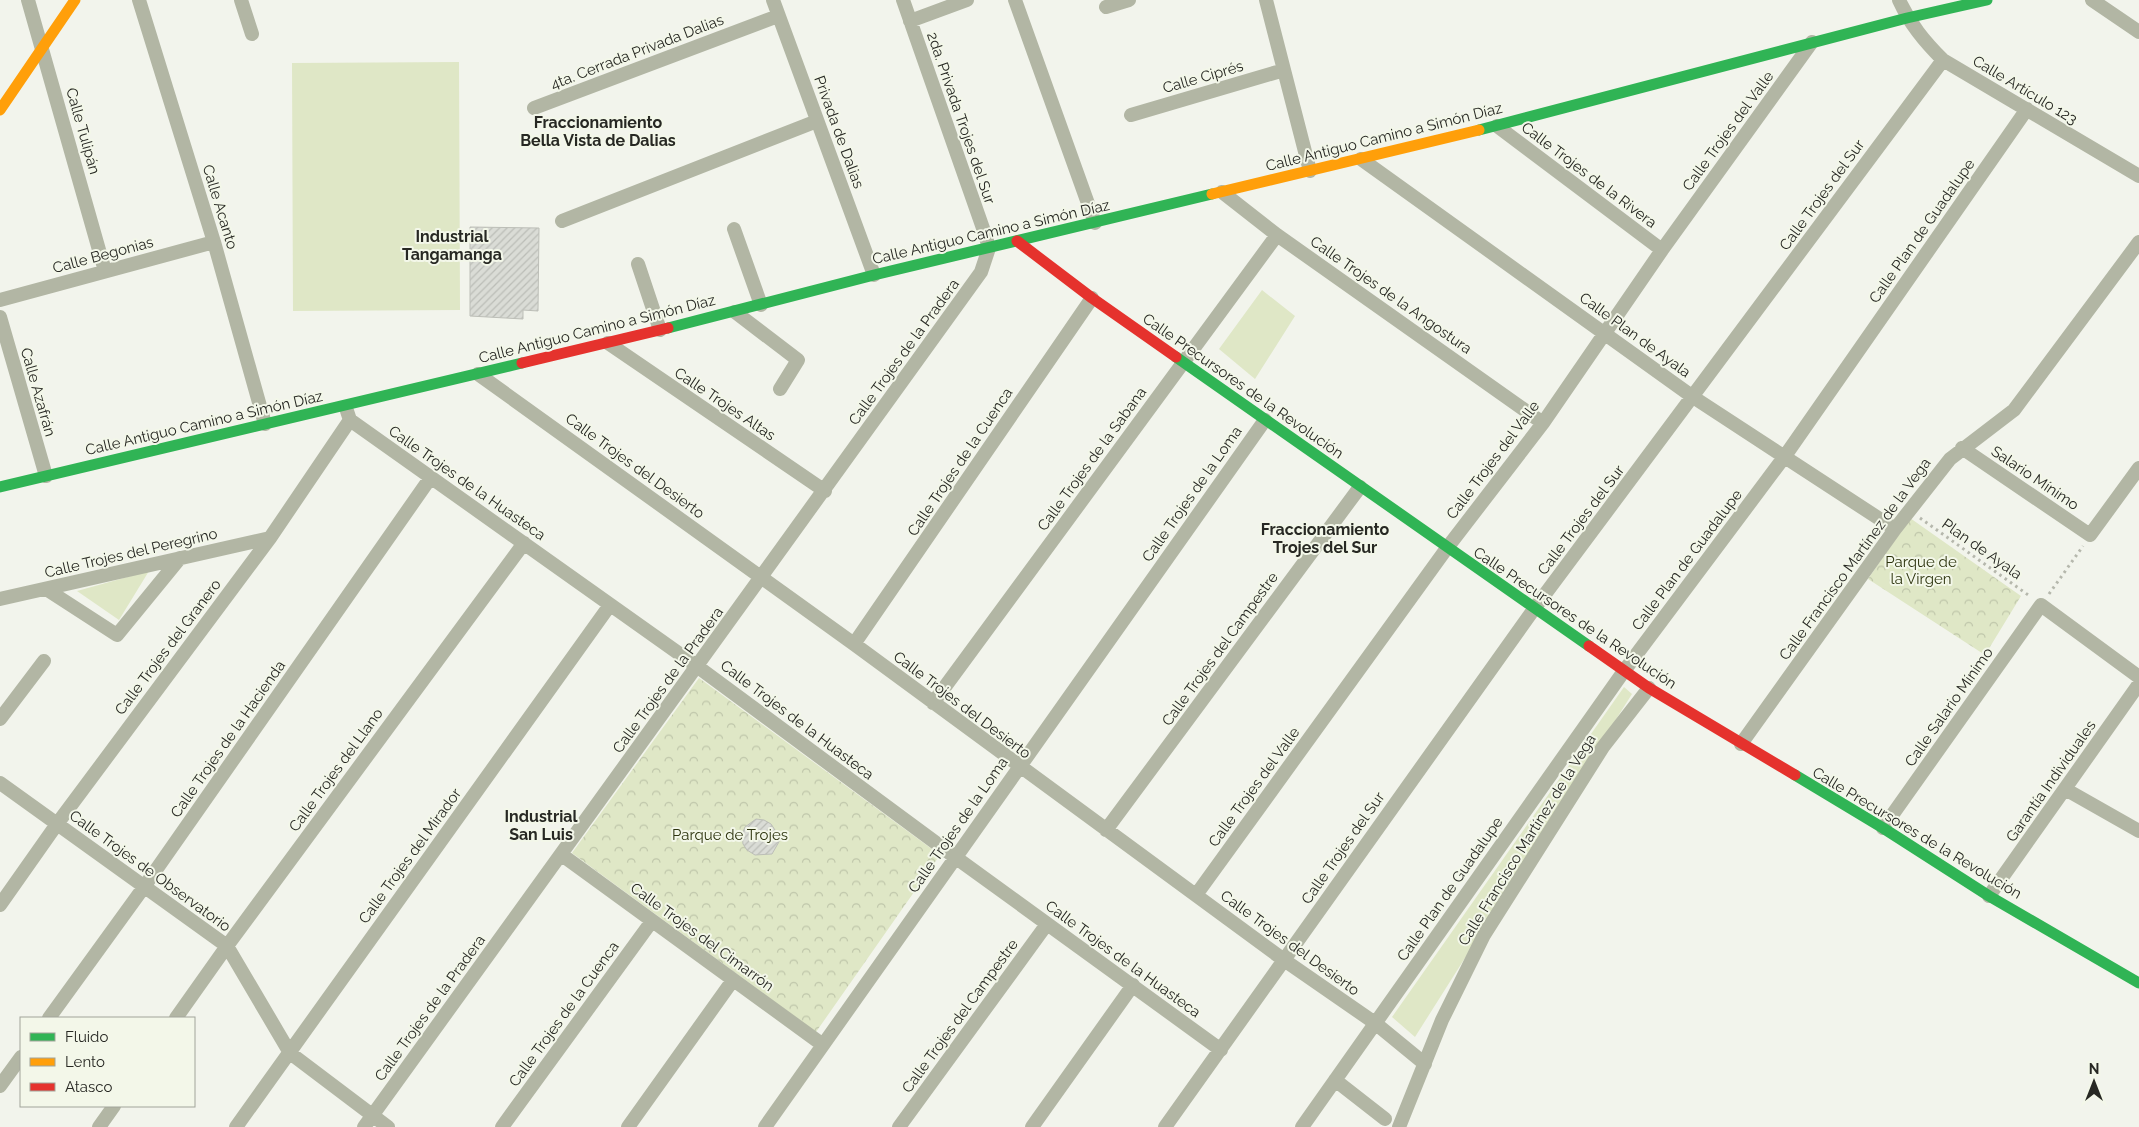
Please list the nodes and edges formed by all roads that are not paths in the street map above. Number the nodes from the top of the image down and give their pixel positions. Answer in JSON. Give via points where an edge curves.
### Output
{"nodes":[{"id":1,"x":28,"y":0,"type":"edge"},
{"id":2,"x":75,"y":0,"type":"edge"},
{"id":3,"x":139,"y":0,"type":"edge"},
{"id":4,"x":241,"y":0,"type":"edge"},
{"id":5,"x":772,"y":0,"type":"edge"},
{"id":6,"x":903,"y":0,"type":"edge"},
{"id":7,"x":967,"y":0,"type":"edge"},
{"id":8,"x":1015,"y":0,"type":"edge"},
{"id":9,"x":1129,"y":0,"type":"edge"},
{"id":10,"x":1266,"y":0,"type":"edge"},
{"id":11,"x":1899,"y":0,"type":"edge"},
{"id":12,"x":1986,"y":0,"type":"edge"},
{"id":13,"x":2092,"y":0,"type":"edge"},
{"id":14,"x":1106,"y":7,"type":"dead end"},
{"id":15,"x":778,"y":16,"type":"junction"},
{"id":16,"x":1907,"y":18,"type":"junction"},
{"id":17,"x":910,"y":21,"type":"junction"},
{"id":18,"x":2139,"y":32,"type":"edge"},
{"id":19,"x":252,"y":34,"type":"dead end"},
{"id":20,"x":1812,"y":42,"type":"junction"},
{"id":21,"x":43,"y":50,"type":"junction"},
{"id":22,"x":1943,"y":60,"type":"junction"},
{"id":23,"x":1284,"y":70,"type":"junction"},
{"id":24,"x":534,"y":108,"type":"dead end"},
{"id":25,"x":2027,"y":109,"type":"junction"},
{"id":26,"x":0,"y":110,"type":"edge"},
{"id":27,"x":1131,"y":115,"type":"dead end"},
{"id":28,"x":817,"y":121,"type":"junction"},
{"id":29,"x":1497,"y":126,"type":"junction"},
{"id":30,"x":1361,"y":158,"type":"junction"},
{"id":31,"x":1310,"y":171,"type":"junction"},
{"id":32,"x":2139,"y":176,"type":"edge"},
{"id":33,"x":1222,"y":192,"type":"junction"},
{"id":34,"x":562,"y":221,"type":"dead end"},
{"id":35,"x":1095,"y":224,"type":"junction"},
{"id":36,"x":734,"y":229,"type":"dead end"},
{"id":37,"x":1277,"y":235,"type":"junction"},
{"id":38,"x":1017,"y":241,"type":"junction"},
{"id":39,"x":214,"y":242,"type":"junction"},
{"id":40,"x":2139,"y":242,"type":"edge"},
{"id":41,"x":989,"y":248,"type":"junction"},
{"id":42,"x":1662,"y":250,"type":"junction"},
{"id":43,"x":638,"y":264,"type":"dead end"},
{"id":44,"x":105,"y":271,"type":"junction"},
{"id":45,"x":874,"y":275,"type":"junction"},
{"id":46,"x":1092,"y":298,"type":"junction"},
{"id":47,"x":0,"y":300,"type":"edge"},
{"id":48,"x":761,"y":305,"type":"junction"},
{"id":49,"x":735,"y":312,"type":"junction"},
{"id":50,"x":0,"y":317,"type":"edge"},
{"id":51,"x":660,"y":330,"type":"junction"},
{"id":52,"x":1605,"y":333,"type":"junction"},
{"id":53,"x":608,"y":343,"type":"junction"},
{"id":54,"x":1184,"y":362,"type":"junction"},
{"id":55,"x":478,"y":374,"type":"junction"},
{"id":56,"x":780,"y":389,"type":"dead end"},
{"id":57,"x":1693,"y":397,"type":"junction"},
{"id":58,"x":345,"y":405,"type":"junction"},
{"id":59,"x":350,"y":420,"type":"junction"},
{"id":60,"x":1264,"y":420,"type":"junction"},
{"id":61,"x":1543,"y":423,"type":"junction"},
{"id":62,"x":266,"y":424,"type":"junction"},
{"id":63,"x":1962,"y":448,"type":"junction"},
{"id":64,"x":1784,"y":456,"type":"junction"},
{"id":65,"x":2139,"y":468,"type":"edge"},
{"id":66,"x":46,"y":476,"type":"junction"},
{"id":67,"x":431,"y":477,"type":"junction"},
{"id":68,"x":0,"y":487,"type":"edge"},
{"id":69,"x":1360,"y":487,"type":"junction"},
{"id":70,"x":825,"y":491,"type":"junction"},
{"id":71,"x":1895,"y":529,"type":"junction"},
{"id":72,"x":270,"y":538,"type":"junction"},
{"id":73,"x":524,"y":543,"type":"junction"},
{"id":74,"x":1447,"y":548,"type":"junction"},
{"id":75,"x":180,"y":558,"type":"junction"},
{"id":76,"x":762,"y":578,"type":"junction"},
{"id":77,"x":46,"y":589,"type":"junction"},
{"id":78,"x":0,"y":599,"type":"edge"},
{"id":79,"x":610,"y":605,"type":"junction"},
{"id":80,"x":1534,"y":609,"type":"junction"},
{"id":81,"x":854,"y":644,"type":"junction"},
{"id":82,"x":44,"y":661,"type":"dead end"},
{"id":83,"x":698,"y":666,"type":"junction"},
{"id":84,"x":1624,"y":671,"type":"junction"},
{"id":85,"x":2139,"y":677,"type":"edge"},
{"id":86,"x":2139,"y":684,"type":"edge"},
{"id":87,"x":1648,"y":688,"type":"junction"},
{"id":88,"x":933,"y":702,"type":"junction"},
{"id":89,"x":0,"y":719,"type":"edge"},
{"id":90,"x":1741,"y":744,"type":"junction"},
{"id":91,"x":1019,"y":767,"type":"junction"},
{"id":92,"x":0,"y":783,"type":"edge"},
{"id":93,"x":2065,"y":789,"type":"junction"},
{"id":94,"x":57,"y":824,"type":"junction"},
{"id":95,"x":1883,"y":828,"type":"junction"},
{"id":96,"x":1106,"y":830,"type":"junction"},
{"id":97,"x":2139,"y":830,"type":"edge"},
{"id":98,"x":562,"y":855,"type":"junction"},
{"id":99,"x":955,"y":858,"type":"junction"},
{"id":100,"x":144,"y":887,"type":"junction"},
{"id":101,"x":1196,"y":895,"type":"junction"},
{"id":102,"x":1989,"y":896,"type":"junction"},
{"id":103,"x":0,"y":905,"type":"edge"},
{"id":104,"x":652,"y":921,"type":"junction"},
{"id":105,"x":1047,"y":924,"type":"junction"},
{"id":106,"x":227,"y":946,"type":"junction"},
{"id":107,"x":1284,"y":960,"type":"junction"},
{"id":108,"x":733,"y":980,"type":"junction"},
{"id":109,"x":2139,"y":984,"type":"edge"},
{"id":110,"x":1133,"y":985,"type":"junction"},
{"id":111,"x":50,"y":1017,"type":"edge"},
{"id":112,"x":177,"y":1017,"type":"edge"},
{"id":113,"x":1375,"y":1023,"type":"junction"},
{"id":114,"x":823,"y":1045,"type":"junction"},
{"id":115,"x":1221,"y":1050,"type":"junction"},
{"id":116,"x":290,"y":1053,"type":"junction"},
{"id":117,"x":20,"y":1058,"type":"edge"},
{"id":118,"x":1425,"y":1064,"type":"junction"},
{"id":119,"x":1335,"y":1080,"type":"junction"},
{"id":120,"x":0,"y":1086,"type":"edge"},
{"id":121,"x":113,"y":1107,"type":"edge"},
{"id":122,"x":1385,"y":1119,"type":"dead end"},
{"id":123,"x":368,"y":1122,"type":"edge"},
{"id":124,"x":99,"y":1127,"type":"edge"},
{"id":125,"x":236,"y":1127,"type":"edge"},
{"id":126,"x":388,"y":1127,"type":"edge"},
{"id":127,"x":502,"y":1127,"type":"edge"},
{"id":128,"x":628,"y":1127,"type":"edge"},
{"id":129,"x":765,"y":1127,"type":"edge"},
{"id":130,"x":900,"y":1127,"type":"edge"},
{"id":131,"x":1032,"y":1127,"type":"edge"},
{"id":132,"x":1166,"y":1127,"type":"edge"},
{"id":133,"x":1302,"y":1127,"type":"edge"},
{"id":134,"x":1399,"y":1127,"type":"edge"}],
"edges":[{"from":1,"to":21,"type":"street","name":"Calle Tulipán"},
{"from":2,"to":21,"type":"main road"},
{"from":3,"to":39,"type":"street","name":"Calle Acanto"},
{"from":4,"to":19,"type":"street"},
{"from":5,"to":15,"type":"street","name":"Privada de Dalias"},
{"from":6,"to":17,"type":"street","name":"2da. Privada Trojes del Sur"},
{"from":7,"to":17,"type":"street"},
{"from":8,"to":35,"type":"street"},
{"from":9,"to":14,"type":"street"},
{"from":10,"to":23,"type":"street"},
{"from":11,"to":16,"type":"street","name":"Calle Artículo 123"},
{"from":12,"to":16,"type":"main road","name":"Calle Antiguo Camino a Simón Díaz"},
{"from":13,"to":18,"type":"street"},
{"from":15,"to":24,"type":"street","name":"4ta. Cerrada Privada Dalias"},
{"from":15,"to":28,"type":"street","name":"Privada de Dalias"},
{"from":16,"to":20,"type":"main road","name":"Calle Antiguo Camino a Simón Díaz"},
{"from":16,"to":22,"type":"street","name":"Calle Artículo 123"},
{"from":17,"to":41,"type":"street","name":"2da. Privada Trojes del Sur"},
{"from":20,"to":29,"type":"main road","name":"Calle Antiguo Camino a Simón Díaz"},
{"from":20,"to":42,"type":"street","name":"Calle Trojes del Valle"},
{"from":21,"to":26,"type":"main road"},
{"from":21,"to":44,"type":"street","name":"Calle Tulipán"},
{"from":22,"to":25,"type":"street","name":"Calle Artículo 123"},
{"from":22,"to":57,"type":"street","name":"Calle Trojes del Sur"},
{"from":23,"to":27,"type":"street","name":"Calle Ciprés"},
{"from":23,"to":31,"type":"street"},
{"from":25,"to":32,"type":"street","name":"Calle Artículo 123"},
{"from":25,"to":64,"type":"street","name":"Calle Plan de Guadalupe"},
{"from":28,"to":34,"type":"street"},
{"from":28,"to":45,"type":"street","name":"Privada de Dalias"},
{"from":29,"to":30,"type":"main road","name":"Calle Antiguo Camino a Simón Díaz"},
{"from":29,"to":42,"type":"street","name":"Calle Trojes de la Rivera"},
{"from":30,"to":31,"type":"main road","name":"Calle Antiguo Camino a Simón Díaz"},
{"from":30,"to":52,"type":"street","name":"Calle Plan de Ayala"},
{"from":31,"to":33,"type":"main road","name":"Calle Antiguo Camino a Simón Díaz"},
{"from":33,"to":35,"type":"main road","name":"Calle Antiguo Camino a Simón Díaz"},
{"from":33,"to":37,"type":"street","name":"Calle Trojes de la Angostura"},
{"from":35,"to":38,"type":"main road","name":"Calle Antiguo Camino a Simón Díaz"},
{"from":36,"to":48,"type":"street"},
{"from":37,"to":54,"type":"street","name":"Calle Trojes de la Sabana"},
{"from":37,"to":61,"type":"street","name":"Calle Trojes de la Angostura"},
{"from":38,"to":41,"type":"main road","name":"Calle Antiguo Camino a Simón Díaz"},
{"from":38,"to":46,"type":"main road","name":"Calle Precursores de la Revolución"},
{"from":39,"to":44,"type":"street","name":"Calle Begonias"},
{"from":39,"to":62,"type":"street","name":"Calle Acanto"},
{"from":40,"to":63,"type":"street","name":"Calle Francisco Martínez de la Vega","via":[[2014,410]]},
{"from":41,"to":45,"type":"main road","name":"Calle Antiguo Camino a Simón Díaz"},
{"from":41,"to":70,"type":"street","name":"Calle Trojes de la Pradera","via":[[981,272]]},
{"from":42,"to":52,"type":"street","name":"Calle Trojes del Valle"},
{"from":43,"to":51,"type":"street"},
{"from":44,"to":47,"type":"street","name":"Calle Begonias"},
{"from":45,"to":48,"type":"main road","name":"Calle Antiguo Camino a Simón Díaz"},
{"from":46,"to":54,"type":"main road","name":"Calle Precursores de la Revolución"},
{"from":46,"to":81,"type":"street","name":"Calle Trojes de la Cuenca"},
{"from":48,"to":49,"type":"main road","name":"Calle Antiguo Camino a Simón Díaz"},
{"from":49,"to":51,"type":"main road","name":"Calle Antiguo Camino a Simón Díaz"},
{"from":49,"to":56,"type":"street","via":[[798,360]]},
{"from":50,"to":66,"type":"street","name":"Calle Azafrán"},
{"from":51,"to":53,"type":"main road","name":"Calle Antiguo Camino a Simón Díaz"},
{"from":52,"to":57,"type":"street","name":"Calle Plan de Ayala"},
{"from":52,"to":61,"type":"street","name":"Calle Trojes del Valle"},
{"from":53,"to":55,"type":"main road","name":"Calle Antiguo Camino a Simón Díaz"},
{"from":53,"to":70,"type":"street","name":"Calle Trojes Altas"},
{"from":54,"to":60,"type":"main road","name":"Calle Precursores de la Revolución"},
{"from":54,"to":88,"type":"street","name":"Calle Trojes de la Sabana"},
{"from":55,"to":58,"type":"main road","name":"Calle Antiguo Camino a Simón Díaz"},
{"from":55,"to":76,"type":"street","name":"Calle Trojes del Desierto"},
{"from":57,"to":64,"type":"street","name":"Calle Plan de Ayala"},
{"from":57,"to":80,"type":"street","name":"Calle Trojes del Sur"},
{"from":58,"to":59,"type":"street"},
{"from":58,"to":62,"type":"main road","name":"Calle Antiguo Camino a Simón Díaz"},
{"from":59,"to":67,"type":"street","name":"Calle Trojes de la Huasteca"},
{"from":59,"to":72,"type":"street","name":"Calle Trojes del Granero"},
{"from":60,"to":69,"type":"main road","name":"Calle Precursores de la Revolución"},
{"from":60,"to":91,"type":"street","name":"Calle Trojes de la Loma"},
{"from":61,"to":74,"type":"street","name":"Calle Trojes del Valle"},
{"from":62,"to":66,"type":"main road","name":"Calle Antiguo Camino a Simón Díaz"},
{"from":63,"to":65,"type":"street","name":"Salario Mínimo","via":[[2090,535]]},
{"from":63,"to":71,"type":"street","name":"Calle Francisco Martínez de la Vega"},
{"from":64,"to":71,"type":"street","name":"Calle Plan de Ayala"},
{"from":64,"to":84,"type":"street","name":"Calle Plan de Guadalupe"},
{"from":66,"to":68,"type":"main road","name":"Calle Antiguo Camino a Simón Díaz"},
{"from":67,"to":73,"type":"street","name":"Calle Trojes de la Huasteca"},
{"from":67,"to":100,"type":"street","name":"Calle Trojes de la Hacienda"},
{"from":69,"to":74,"type":"main road","name":"Calle Precursores de la Revolución"},
{"from":69,"to":96,"type":"street","name":"Calle Trojes del Campestre"},
{"from":70,"to":76,"type":"street","name":"Calle Trojes de la Pradera"},
{"from":71,"to":90,"type":"street","name":"Calle Francisco Martínez de la Vega"},
{"from":72,"to":75,"type":"street","name":"Calle Trojes del Peregrino"},
{"from":72,"to":94,"type":"street","name":"Calle Trojes del Granero"},
{"from":73,"to":79,"type":"street","name":"Calle Trojes de la Huasteca"},
{"from":73,"to":106,"type":"street","name":"Calle Trojes del Llano"},
{"from":74,"to":80,"type":"main road","name":"Calle Precursores de la Revolución"},
{"from":74,"to":101,"type":"street","name":"Calle Trojes del Valle"},
{"from":75,"to":77,"type":"street","name":"Calle Trojes del Peregrino"},
{"from":75,"to":77,"type":"street","via":[[118,635]]},
{"from":76,"to":81,"type":"street","name":"Calle Trojes del Desierto"},
{"from":76,"to":83,"type":"street","name":"Calle Trojes de la Pradera"},
{"from":77,"to":78,"type":"street","name":"Calle Trojes del Peregrino"},
{"from":79,"to":83,"type":"street","name":"Calle Trojes de la Huasteca"},
{"from":79,"to":116,"type":"street","name":"Calle Trojes del Mirador"},
{"from":80,"to":84,"type":"main road","name":"Calle Precursores de la Revolución"},
{"from":80,"to":107,"type":"street","name":"Calle Trojes del Sur"},
{"from":81,"to":88,"type":"street","name":"Calle Trojes del Desierto"},
{"from":82,"to":89,"type":"street"},
{"from":83,"to":98,"type":"street","name":"Calle Trojes de la Pradera"},
{"from":83,"to":99,"type":"street","name":"Calle Trojes de la Huasteca"},
{"from":84,"to":87,"type":"main road","name":"Calle Precursores de la Revolución"},
{"from":84,"to":113,"type":"street","name":"Calle Plan de Guadalupe"},
{"from":85,"to":95,"type":"street","name":"Calle Salario Mínimo","via":[[2041,605]]},
{"from":86,"to":93,"type":"street","name":"Garantía Individuales"},
{"from":87,"to":90,"type":"main road","name":"Calle Precursores de la Revolución"},
{"from":87,"to":118,"type":"street","name":"Calle Francisco Martínez de la Vega","via":[[1603,747],[1484,935],[1442,1020]]},
{"from":88,"to":91,"type":"street","name":"Calle Trojes del Desierto"},
{"from":90,"to":95,"type":"main road","name":"Calle Precursores de la Revolución"},
{"from":91,"to":96,"type":"street","name":"Calle Trojes del Desierto"},
{"from":91,"to":99,"type":"street","name":"Calle Trojes de la Loma"},
{"from":92,"to":94,"type":"street","name":"Calle Trojes de Observatorio"},
{"from":93,"to":97,"type":"street"},
{"from":93,"to":102,"type":"street","name":"Garantía Individuales"},
{"from":94,"to":100,"type":"street","name":"Calle Trojes de Observatorio"},
{"from":94,"to":103,"type":"street","name":"Calle Trojes del Granero"},
{"from":95,"to":102,"type":"main road","name":"Calle Precursores de la Revolución"},
{"from":96,"to":101,"type":"street","name":"Calle Trojes del Desierto"},
{"from":98,"to":104,"type":"street","name":"Calle Trojes del Cimarrón"},
{"from":98,"to":123,"type":"street","name":"Calle Trojes de la Pradera"},
{"from":99,"to":105,"type":"street","name":"Calle Trojes de la Huasteca"},
{"from":99,"to":114,"type":"street","name":"Calle Trojes de la Loma"},
{"from":100,"to":106,"type":"street","name":"Calle Trojes de Observatorio"},
{"from":100,"to":111,"type":"street","name":"Calle Trojes de la Hacienda"},
{"from":101,"to":107,"type":"street","name":"Calle Trojes del Desierto"},
{"from":102,"to":109,"type":"main road","name":"Calle Precursores de la Revolución"},
{"from":104,"to":108,"type":"street","name":"Calle Trojes del Cimarrón"},
{"from":104,"to":127,"type":"street","name":"Calle Trojes de la Cuenca"},
{"from":105,"to":110,"type":"street","name":"Calle Trojes de la Huasteca"},
{"from":105,"to":130,"type":"street","name":"Calle Trojes del Campestre"},
{"from":106,"to":112,"type":"street","name":"Calle Trojes del Llano"},
{"from":106,"to":116,"type":"street","name":"Calle Trojes de Observatorio"},
{"from":107,"to":113,"type":"street","name":"Calle Trojes del Desierto"},
{"from":107,"to":115,"type":"street","name":"Calle Trojes del Sur"},
{"from":108,"to":114,"type":"street","name":"Calle Trojes del Cimarrón"},
{"from":108,"to":128,"type":"street"},
{"from":110,"to":115,"type":"street","name":"Calle Trojes de la Huasteca"},
{"from":110,"to":131,"type":"street"},
{"from":113,"to":118,"type":"street","name":"Calle Trojes del Desierto"},
{"from":113,"to":119,"type":"street","name":"Calle Plan de Guadalupe"},
{"from":114,"to":129,"type":"street","name":"Calle Trojes de la Loma"},
{"from":115,"to":132,"type":"street","name":"Calle Trojes del Sur"},
{"from":116,"to":123,"type":"street","name":"Calle Trojes de Observatorio"},
{"from":116,"to":125,"type":"street","name":"Calle Trojes del Mirador"},
{"from":117,"to":120,"type":"street"},
{"from":118,"to":134,"type":"street","name":"Calle Francisco Martínez de la Vega"},
{"from":119,"to":122,"type":"street"},
{"from":119,"to":133,"type":"street","name":"Calle Plan de Guadalupe"},
{"from":121,"to":124,"type":"street"},
{"from":123,"to":126,"type":"street","name":"Calle Trojes de Observatorio"}]}
